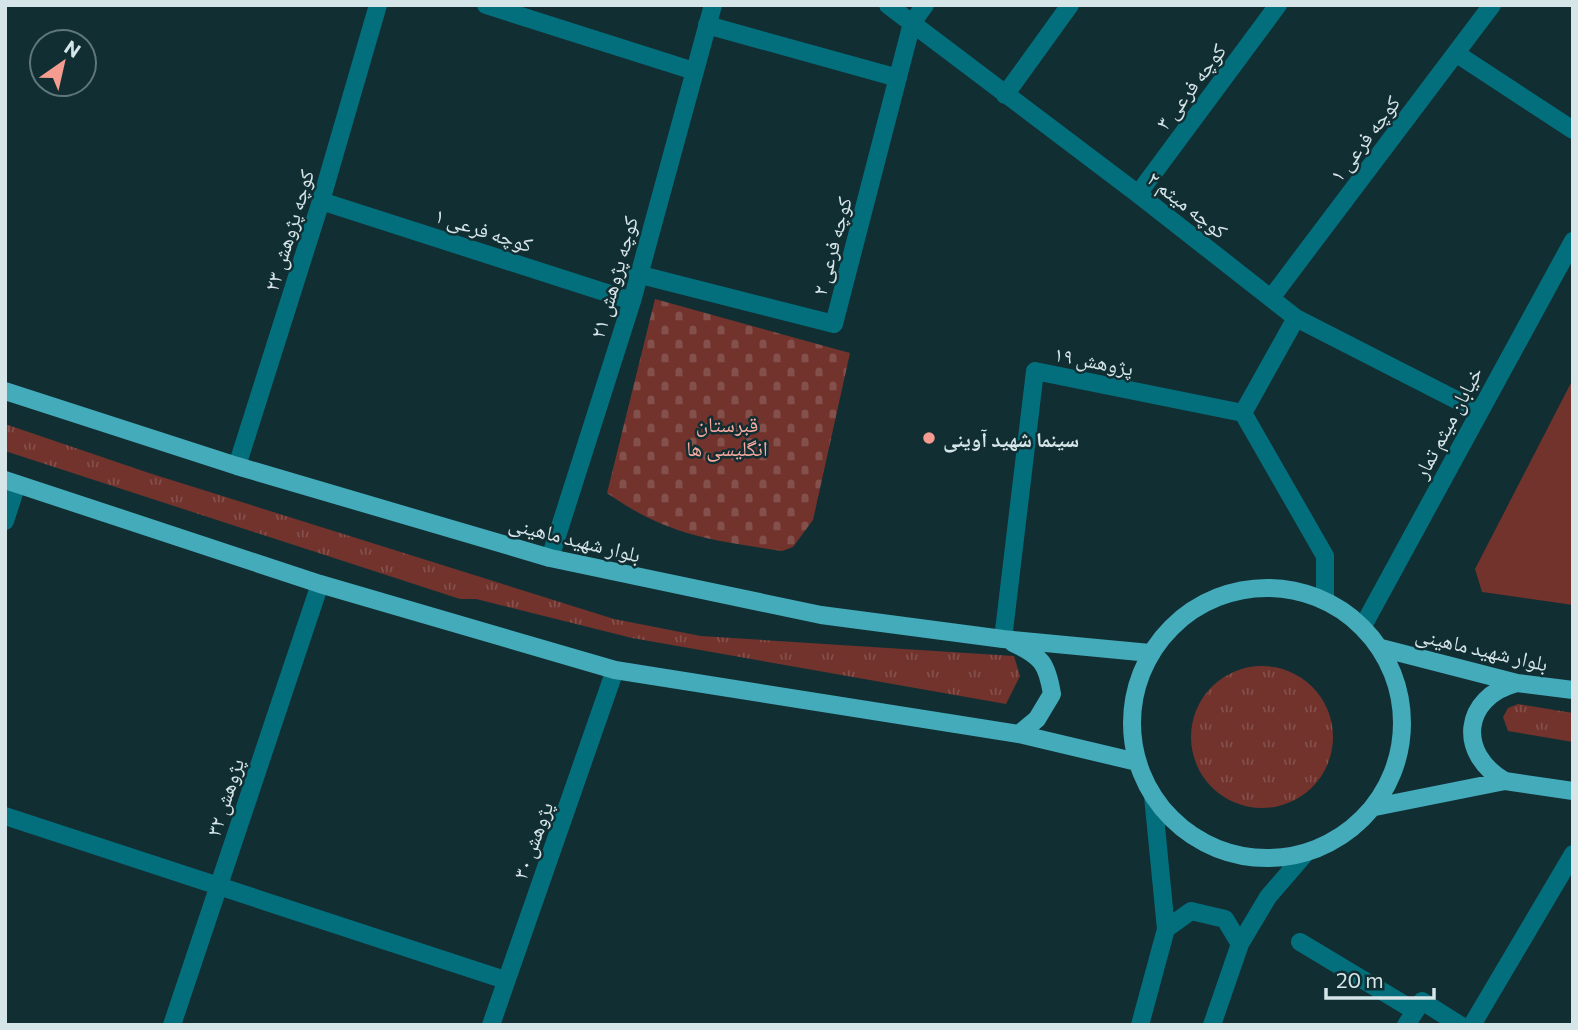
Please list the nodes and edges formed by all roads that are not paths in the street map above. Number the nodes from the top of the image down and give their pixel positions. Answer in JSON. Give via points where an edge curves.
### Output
{"nodes":[{"id":1,"x":378,"y":5,"type":"edge"},
{"id":2,"x":486,"y":5,"type":"edge"},
{"id":3,"x":713,"y":5,"type":"edge"},
{"id":4,"x":888,"y":5,"type":"edge"},
{"id":5,"x":925,"y":5,"type":"edge"},
{"id":6,"x":1070,"y":5,"type":"edge"},
{"id":7,"x":1278,"y":5,"type":"edge"},
{"id":8,"x":1492,"y":5,"type":"edge"},
{"id":9,"x":912,"y":23,"type":"junction"},
{"id":10,"x":708,"y":25,"type":"junction"},
{"id":11,"x":1457,"y":54,"type":"junction"},
{"id":12,"x":694,"y":71,"type":"junction"},
{"id":13,"x":898,"y":78,"type":"junction"},
{"id":14,"x":1005,"y":94,"type":"junction"},
{"id":15,"x":1573,"y":130,"type":"edge"},
{"id":16,"x":1139,"y":194,"type":"junction"},
{"id":17,"x":321,"y":201,"type":"junction"},
{"id":18,"x":1573,"y":241,"type":"edge"},
{"id":19,"x":637,"y":274,"type":"junction"},
{"id":20,"x":1271,"y":298,"type":"junction"},
{"id":21,"x":632,"y":301,"type":"junction"},
{"id":22,"x":1296,"y":318,"type":"junction"},
{"id":23,"x":5,"y":391,"type":"edge"},
{"id":24,"x":1478,"y":411,"type":"junction"},
{"id":25,"x":1243,"y":413,"type":"junction"},
{"id":26,"x":237,"y":466,"type":"junction"},
{"id":27,"x":11,"y":482,"type":"edge"},
{"id":28,"x":5,"y":521,"type":"edge"},
{"id":29,"x":550,"y":558,"type":"junction"},
{"id":30,"x":320,"y":584,"type":"junction"},
{"id":31,"x":1325,"y":599,"type":"junction"},
{"id":32,"x":1363,"y":626,"type":"junction"},
{"id":33,"x":1003,"y":639,"type":"junction"},
{"id":34,"x":1381,"y":648,"type":"junction"},
{"id":35,"x":1150,"y":653,"type":"junction"},
{"id":36,"x":615,"y":670,"type":"junction"},
{"id":37,"x":1517,"y":683,"type":"junction"},
{"id":38,"x":1573,"y":690,"type":"edge"},
{"id":39,"x":1019,"y":734,"type":"junction"},
{"id":40,"x":1137,"y":762,"type":"junction"},
{"id":41,"x":1505,"y":781,"type":"junction"},
{"id":42,"x":1573,"y":791,"type":"edge"},
{"id":43,"x":1153,"y":796,"type":"junction"},
{"id":44,"x":1375,"y":807,"type":"junction"},
{"id":45,"x":5,"y":816,"type":"edge"},
{"id":46,"x":1305,"y":854,"type":"junction"},
{"id":47,"x":1573,"y":854,"type":"edge"},
{"id":48,"x":219,"y":885,"type":"junction"},
{"id":49,"x":1166,"y":929,"type":"junction"},
{"id":50,"x":1300,"y":942,"type":"dead end"},
{"id":51,"x":1240,"y":944,"type":"junction"},
{"id":52,"x":505,"y":980,"type":"junction"},
{"id":53,"x":1411,"y":1018,"type":"edge"},
{"id":54,"x":172,"y":1025,"type":"edge"},
{"id":55,"x":491,"y":1025,"type":"edge"},
{"id":56,"x":1140,"y":1025,"type":"edge"},
{"id":57,"x":1212,"y":1025,"type":"edge"},
{"id":58,"x":1460,"y":1025,"type":"edge"},
{"id":59,"x":1472,"y":1025,"type":"edge"}],
"edges":[{"from":1,"to":17,"type":"street","name":"کوچه پژوهش ۲۳"},
{"from":2,"to":12,"type":"street"},
{"from":3,"to":10,"type":"street","name":"کوچه پژوهش ۲۱"},
{"from":4,"to":9,"type":"street","name":"کوچه میثم ۲"},
{"from":5,"to":9,"type":"street"},
{"from":6,"to":14,"type":"street"},
{"from":7,"to":16,"type":"street","name":"کوچه فرعی ۳"},
{"from":8,"to":11,"type":"street","name":"کوچه فرعی ۱"},
{"from":9,"to":13,"type":"street","name":"کوچه فرعی ۲"},
{"from":9,"to":14,"type":"street","name":"کوچه میثم ۲"},
{"from":10,"to":12,"type":"street","name":"کوچه پژوهش ۲۱"},
{"from":10,"to":13,"type":"street"},
{"from":11,"to":15,"type":"street"},
{"from":11,"to":20,"type":"street","name":"کوچه فرعی ۱"},
{"from":12,"to":19,"type":"street","name":"کوچه پژوهش ۲۱"},
{"from":13,"to":19,"type":"street","name":"کوچه فرعی ۲","via":[[834,324]]},
{"from":14,"to":16,"type":"street","name":"کوچه میثم ۲"},
{"from":16,"to":20,"type":"street","name":"کوچه میثم ۲"},
{"from":17,"to":21,"type":"street","name":"کوچه فرعی ۱"},
{"from":17,"to":26,"type":"street","name":"کوچه پژوهش ۲۳"},
{"from":18,"to":24,"type":"street","name":"خیابان میثم تمار"},
{"from":19,"to":21,"type":"street","name":"کوچه پژوهش ۲۱"},
{"from":20,"to":22,"type":"street","name":"کوچه میثم ۲"},
{"from":21,"to":29,"type":"street","name":"کوچه پژوهش ۲۱"},
{"from":22,"to":24,"type":"street","name":"کوچه میثم ۲"},
{"from":22,"to":25,"type":"street"},
{"from":23,"to":26,"type":"main road","name":"بلوار شهید ماهینی"},
{"from":24,"to":32,"type":"street","name":"خیابان میثم تمار"},
{"from":25,"to":31,"type":"street","via":[[1325,556]]},
{"from":25,"to":33,"type":"street","name":"پژوهش ۱۹","via":[[1035,371]]},
{"from":26,"to":29,"type":"main road","name":"بلوار شهید ماهینی"},
{"from":27,"to":28,"type":"street"},
{"from":27,"to":30,"type":"main road"},
{"from":29,"to":33,"type":"main road","name":"بلوار شهید ماهینی","via":[[821,615]]},
{"from":30,"to":36,"type":"main road"},
{"from":30,"to":48,"type":"street","name":"پژوهش ۳۲"},
{"from":31,"to":32,"type":"main road"},
{"from":31,"to":35,"type":"main road","via":[[1279,587],[1233,590],[1200,604],[1171,625]]},
{"from":32,"to":34,"type":"main road"},
{"from":33,"to":35,"type":"main road","name":"بلوار شهید ماهینی"},
{"from":33,"to":39,"type":"main road","via":[[1030,651],[1048,667],[1052,694],[1037,719]]},
{"from":34,"to":37,"type":"main road","name":"بلوار شهید ماهینی"},
{"from":34,"to":44,"type":"main road","via":[[1399,686],[1404,728],[1396,769]]},
{"from":35,"to":40,"type":"main road","via":[[1135,688],[1130,725]]},
{"from":36,"to":39,"type":"main road"},
{"from":36,"to":52,"type":"street","name":"پژوهش ۳۰"},
{"from":37,"to":38,"type":"main road","name":"بلوار شهید ماهینی"},
{"from":37,"to":41,"type":"main road","via":[[1489,695],[1474,720],[1472,735],[1482,763]]},
{"from":39,"to":40,"type":"main road"},
{"from":40,"to":43,"type":"main road"},
{"from":41,"to":42,"type":"main road"},
{"from":41,"to":44,"type":"main road"},
{"from":43,"to":46,"type":"main road","via":[[1182,829],[1219,850],[1262,859]]},
{"from":43,"to":49,"type":"street"},
{"from":44,"to":46,"type":"main road","via":[[1343,836]]},
{"from":45,"to":48,"type":"street"},
{"from":46,"to":51,"type":"street","via":[[1268,897]]},
{"from":47,"to":59,"type":"street"},
{"from":48,"to":52,"type":"street"},
{"from":48,"to":54,"type":"street","name":"پژوهش ۳۲"},
{"from":49,"to":51,"type":"street","via":[[1191,911],[1225,919]]},
{"from":49,"to":56,"type":"street"},
{"from":50,"to":53,"type":"street"},
{"from":51,"to":57,"type":"street"},
{"from":52,"to":55,"type":"street","name":"پژوهش ۳۰"},
{"from":53,"to":58,"type":"street","via":[[1422,1000]]}]}
